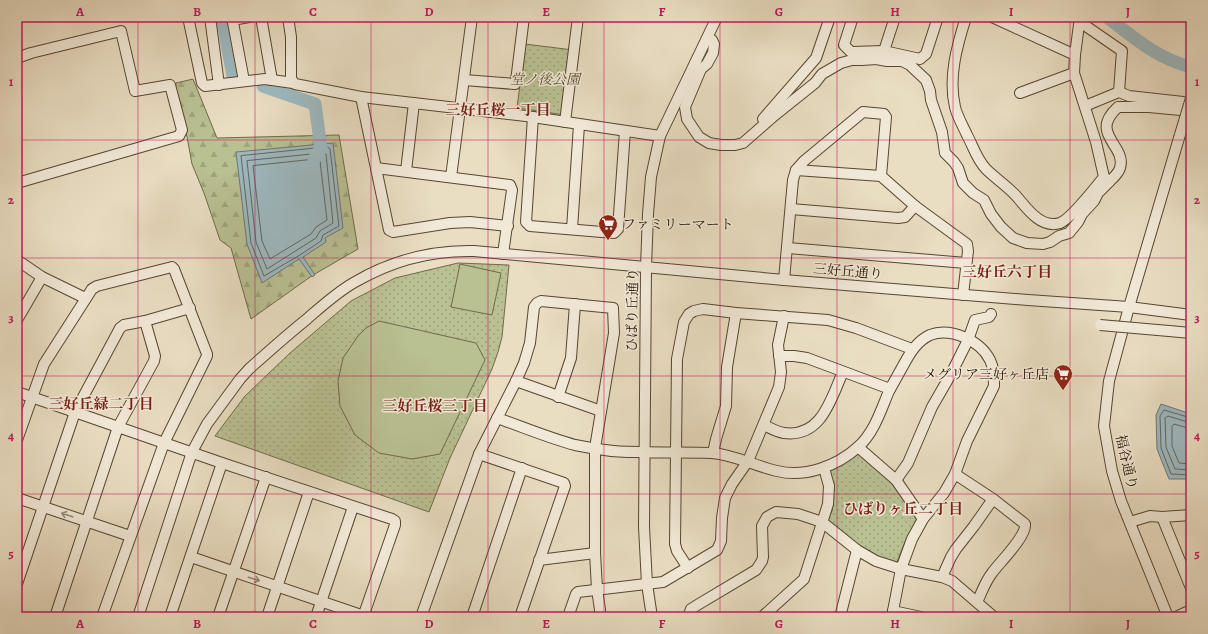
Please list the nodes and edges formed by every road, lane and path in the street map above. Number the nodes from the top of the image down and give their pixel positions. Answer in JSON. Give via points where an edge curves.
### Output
{"nodes":[{"id":1,"x":188,"y":17,"type":"edge"},
{"id":2,"x":210,"y":17,"type":"edge"},
{"id":3,"x":249,"y":17,"type":"edge"},
{"id":4,"x":261,"y":17,"type":"edge"},
{"id":5,"x":288,"y":17,"type":"edge"},
{"id":6,"x":472,"y":17,"type":"edge"},
{"id":7,"x":524,"y":17,"type":"edge"},
{"id":8,"x":578,"y":17,"type":"edge"},
{"id":9,"x":717,"y":17,"type":"edge"},
{"id":10,"x":830,"y":17,"type":"edge"},
{"id":11,"x":853,"y":17,"type":"edge"},
{"id":12,"x":895,"y":17,"type":"edge"},
{"id":13,"x":938,"y":17,"type":"edge"},
{"id":14,"x":966,"y":17,"type":"edge"},
{"id":15,"x":992,"y":17,"type":"edge"},
{"id":16,"x":232,"y":19,"type":"edge"},
{"id":17,"x":1080,"y":20,"type":"edge"},
{"id":18,"x":712,"y":40,"type":"dead end"},
{"id":19,"x":884,"y":51,"type":"junction"},
{"id":20,"x":1075,"y":55,"type":"junction"},
{"id":21,"x":17,"y":58,"type":"edge"},
{"id":22,"x":1074,"y":73,"type":"junction"},
{"id":23,"x":272,"y":80,"type":"junction"},
{"id":24,"x":464,"y":80,"type":"junction"},
{"id":25,"x":244,"y":81,"type":"junction"},
{"id":26,"x":293,"y":83,"type":"junction"},
{"id":27,"x":219,"y":85,"type":"junction"},
{"id":28,"x":1119,"y":92,"type":"junction"},
{"id":29,"x":1020,"y":93,"type":"dead end"},
{"id":30,"x":361,"y":97,"type":"junction"},
{"id":31,"x":1187,"y":100,"type":"edge"},
{"id":32,"x":414,"y":103,"type":"junction"},
{"id":33,"x":1085,"y":106,"type":"junction"},
{"id":34,"x":460,"y":108,"type":"junction"},
{"id":35,"x":1191,"y":111,"type":"edge"},
{"id":36,"x":533,"y":117,"type":"junction"},
{"id":37,"x":565,"y":122,"type":"junction"},
{"id":38,"x":579,"y":125,"type":"junction"},
{"id":39,"x":753,"y":129,"type":"dead end"},
{"id":40,"x":625,"y":131,"type":"junction"},
{"id":41,"x":660,"y":136,"type":"junction"},
{"id":42,"x":376,"y":168,"type":"junction"},
{"id":43,"x":796,"y":170,"type":"junction"},
{"id":44,"x":406,"y":171,"type":"junction"},
{"id":45,"x":881,"y":176,"type":"junction"},
{"id":46,"x":451,"y":177,"type":"junction"},
{"id":47,"x":1106,"y":180,"type":"junction"},
{"id":48,"x":17,"y":183,"type":"edge"},
{"id":49,"x":915,"y":206,"type":"junction"},
{"id":50,"x":791,"y":209,"type":"junction"},
{"id":51,"x":508,"y":226,"type":"junction"},
{"id":52,"x":572,"y":229,"type":"junction"},
{"id":53,"x":788,"y":248,"type":"junction"},
{"id":54,"x":503,"y":254,"type":"junction"},
{"id":55,"x":17,"y":260,"type":"edge"},
{"id":56,"x":966,"y":263,"type":"junction"},
{"id":57,"x":646,"y":267,"type":"junction"},
{"id":58,"x":42,"y":276,"type":"junction"},
{"id":59,"x":784,"y":280,"type":"junction"},
{"id":60,"x":963,"y":295,"type":"junction"},
{"id":61,"x":85,"y":298,"type":"junction"},
{"id":62,"x":574,"y":304,"type":"junction"},
{"id":63,"x":1129,"y":307,"type":"junction"},
{"id":64,"x":190,"y":308,"type":"junction"},
{"id":65,"x":736,"y":313,"type":"junction"},
{"id":66,"x":991,"y":314,"type":"dead end"},
{"id":67,"x":1191,"y":315,"type":"edge"},
{"id":68,"x":784,"y":316,"type":"junction"},
{"id":69,"x":17,"y":320,"type":"edge"},
{"id":70,"x":145,"y":321,"type":"junction"},
{"id":71,"x":1100,"y":325,"type":"dead end"},
{"id":72,"x":1191,"y":333,"type":"edge"},
{"id":73,"x":968,"y":340,"type":"junction"},
{"id":74,"x":912,"y":349,"type":"junction"},
{"id":75,"x":779,"y":356,"type":"junction"},
{"id":76,"x":843,"y":372,"type":"junction"},
{"id":77,"x":516,"y":381,"type":"junction"},
{"id":78,"x":890,"y":389,"type":"junction"},
{"id":79,"x":17,"y":392,"type":"edge"},
{"id":80,"x":31,"y":397,"type":"junction"},
{"id":81,"x":558,"y":397,"type":"junction"},
{"id":82,"x":602,"y":411,"type":"junction"},
{"id":83,"x":76,"y":412,"type":"junction"},
{"id":84,"x":497,"y":418,"type":"junction"},
{"id":85,"x":764,"y":425,"type":"junction"},
{"id":86,"x":118,"y":427,"type":"junction"},
{"id":87,"x":17,"y":440,"type":"edge"},
{"id":88,"x":164,"y":443,"type":"junction"},
{"id":89,"x":858,"y":447,"type":"junction"},
{"id":90,"x":595,"y":448,"type":"junction"},
{"id":91,"x":192,"y":452,"type":"junction"},
{"id":92,"x":645,"y":452,"type":"junction"},
{"id":93,"x":676,"y":453,"type":"junction"},
{"id":94,"x":713,"y":453,"type":"junction"},
{"id":95,"x":479,"y":454,"type":"junction"},
{"id":96,"x":748,"y":461,"type":"junction"},
{"id":97,"x":222,"y":463,"type":"junction"},
{"id":98,"x":522,"y":468,"type":"junction"},
{"id":99,"x":824,"y":468,"type":"junction"},
{"id":100,"x":955,"y":474,"type":"junction"},
{"id":101,"x":266,"y":477,"type":"junction"},
{"id":102,"x":896,"y":480,"type":"junction"},
{"id":103,"x":309,"y":492,"type":"junction"},
{"id":104,"x":17,"y":498,"type":"edge"},
{"id":105,"x":993,"y":499,"type":"junction"},
{"id":106,"x":43,"y":507,"type":"junction"},
{"id":107,"x":353,"y":507,"type":"junction"},
{"id":108,"x":1191,"y":515,"type":"edge"},
{"id":109,"x":1162,"y":517,"type":"junction"},
{"id":110,"x":923,"y":519,"type":"junction"},
{"id":111,"x":87,"y":521,"type":"junction"},
{"id":112,"x":822,"y":522,"type":"junction"},
{"id":113,"x":1130,"y":522,"type":"junction"},
{"id":114,"x":130,"y":536,"type":"junction"},
{"id":115,"x":857,"y":550,"type":"junction"},
{"id":116,"x":595,"y":553,"type":"junction"},
{"id":117,"x":191,"y":557,"type":"junction"},
{"id":118,"x":539,"y":560,"type":"junction"},
{"id":119,"x":688,"y":568,"type":"junction"},
{"id":120,"x":901,"y":569,"type":"junction"},
{"id":121,"x":234,"y":572,"type":"junction"},
{"id":122,"x":942,"y":577,"type":"junction"},
{"id":123,"x":17,"y":584,"type":"edge"},
{"id":124,"x":647,"y":584,"type":"junction"},
{"id":125,"x":278,"y":586,"type":"junction"},
{"id":126,"x":1191,"y":588,"type":"edge"},
{"id":127,"x":597,"y":589,"type":"junction"},
{"id":128,"x":321,"y":601,"type":"junction"},
{"id":129,"x":977,"y":602,"type":"junction"},
{"id":130,"x":1191,"y":610,"type":"edge"},
{"id":131,"x":893,"y":614,"type":"edge"},
{"id":132,"x":768,"y":615,"type":"edge"},
{"id":133,"x":364,"y":616,"type":"edge"},
{"id":134,"x":54,"y":617,"type":"edge"},
{"id":135,"x":102,"y":617,"type":"edge"},
{"id":136,"x":138,"y":617,"type":"edge"},
{"id":137,"x":170,"y":617,"type":"edge"},
{"id":138,"x":218,"y":617,"type":"edge"},
{"id":139,"x":267,"y":617,"type":"edge"},
{"id":140,"x":316,"y":617,"type":"edge"},
{"id":141,"x":421,"y":617,"type":"edge"},
{"id":142,"x":472,"y":617,"type":"edge"},
{"id":143,"x":520,"y":617,"type":"edge"},
{"id":144,"x":568,"y":617,"type":"edge"},
{"id":145,"x":601,"y":617,"type":"edge"},
{"id":146,"x":652,"y":617,"type":"edge"},
{"id":147,"x":688,"y":617,"type":"edge"},
{"id":148,"x":840,"y":617,"type":"edge"},
{"id":149,"x":921,"y":617,"type":"edge"},
{"id":150,"x":994,"y":617,"type":"edge"},
{"id":151,"x":1168,"y":617,"type":"edge"},
{"id":152,"x":1176,"y":617,"type":"edge"}],
"edges":[{"from":1,"to":27,"type":"street","via":[[202,83],[205,86]]},
{"from":2,"to":27,"type":"street"},
{"from":3,"to":16,"type":"street"},
{"from":4,"to":23,"type":"street"},
{"from":5,"to":26,"type":"street"},
{"from":6,"to":24,"type":"street"},
{"from":7,"to":24,"type":"street","via":[[515,84]]},
{"from":8,"to":37,"type":"street"},
{"from":9,"to":41,"type":"street","name":"ひばり丘通り"},
{"from":10,"to":39,"type":"street","via":[[816,58]]},
{"from":11,"to":19,"type":"street","via":[[844,45],[851,52]]},
{"from":12,"to":19,"type":"street"},
{"from":13,"to":19,"type":"street","via":[[926,54],[920,59]]},
{"from":14,"to":47,"type":"street","via":[[956,50],[953,95],[955,108],[974,150],[986,169],[1013,192],[1039,220],[1050,224],[1066,219]]},
{"from":15,"to":20,"type":"street"},
{"from":16,"to":25,"type":"street"},
{"from":17,"to":20,"type":"street"},
{"from":17,"to":28,"type":"street","via":[[1122,51]]},
{"from":18,"to":47,"type":"street","via":[[713,53],[701,69],[685,107],[687,119],[699,137],[709,143],[743,143],[815,83],[822,74],[841,63],[876,59],[902,61],[926,80],[946,153],[958,168],[963,184],[984,200],[991,214],[1013,238],[1027,243],[1043,244],[1069,233],[1094,201]]},
{"from":20,"to":22,"type":"street"},
{"from":21,"to":48,"type":"street","via":[[121,31],[135,91],[170,85],[182,130],[179,136]]},
{"from":22,"to":29,"type":"street"},
{"from":22,"to":33,"type":"street"},
{"from":23,"to":25,"type":"street"},
{"from":23,"to":26,"type":"street"},
{"from":24,"to":34,"type":"street"},
{"from":25,"to":27,"type":"street"},
{"from":26,"to":30,"type":"street"},
{"from":28,"to":31,"type":"street","via":[[1129,96]]},
{"from":28,"to":33,"type":"street"},
{"from":30,"to":32,"type":"street"},
{"from":30,"to":42,"type":"street"},
{"from":31,"to":63,"type":"street","name":"福谷通り","bridge":true,"via":[[1179,138]]},
{"from":32,"to":34,"type":"street"},
{"from":32,"to":44,"type":"street"},
{"from":33,"to":47,"type":"street"},
{"from":34,"to":36,"type":"street"},
{"from":34,"to":46,"type":"street"},
{"from":35,"to":47,"type":"street","via":[[1118,107],[1109,114],[1106,126],[1121,163],[1117,174]]},
{"from":36,"to":37,"type":"street"},
{"from":36,"to":52,"type":"street","via":[[526,222],[530,226]]},
{"from":37,"to":38,"type":"street"},
{"from":38,"to":40,"type":"street"},
{"from":38,"to":52,"type":"street"},
{"from":40,"to":41,"type":"street"},
{"from":40,"to":52,"type":"street","via":[[617,232]]},
{"from":41,"to":57,"type":"street","name":"ひばり丘通り","via":[[651,177]]},
{"from":42,"to":44,"type":"street"},
{"from":42,"to":51,"type":"street","via":[[390,231],[450,222]]},
{"from":43,"to":45,"type":"street"},
{"from":43,"to":45,"type":"street","via":[[863,112],[884,114],[886,117]]},
{"from":43,"to":50,"type":"street"},
{"from":44,"to":46,"type":"street"},
{"from":45,"to":49,"type":"street"},
{"from":46,"to":51,"type":"street","via":[[510,185],[512,190]]},
{"from":49,"to":50,"type":"street","via":[[905,217],[898,218]]},
{"from":49,"to":56,"type":"street","via":[[967,244]]},
{"from":50,"to":53,"type":"street"},
{"from":51,"to":54,"type":"street"},
{"from":53,"to":56,"type":"street"},
{"from":53,"to":59,"type":"street"},
{"from":54,"to":57,"type":"street","name":"三好丘通り"},
{"from":54,"to":91,"type":"street","name":"三好丘通り","via":[[464,251],[425,255],[392,265],[350,284],[240,379],[206,424]]},
{"from":55,"to":58,"type":"street"},
{"from":56,"to":60,"type":"street"},
{"from":57,"to":59,"type":"street","name":"三好丘通り"},
{"from":57,"to":92,"type":"street","name":"ひばり丘通り"},
{"from":58,"to":61,"type":"street"},
{"from":58,"to":69,"type":"street"},
{"from":59,"to":60,"type":"street","name":"三好丘通り"},
{"from":60,"to":63,"type":"street","name":"三好丘通り"},
{"from":61,"to":64,"type":"street","via":[[94,287],[172,267]]},
{"from":61,"to":80,"type":"street","via":[[44,364]]},
{"from":62,"to":77,"type":"street","via":[[541,301],[535,305],[530,343]]},
{"from":62,"to":81,"type":"street","via":[[571,358]]},
{"from":62,"to":82,"type":"street","via":[[613,308],[614,333]]},
{"from":63,"to":67,"type":"street","name":"三好丘通り"},
{"from":63,"to":113,"type":"street","name":"福谷通り","via":[[1109,381],[1104,426],[1112,471]]},
{"from":64,"to":70,"type":"street"},
{"from":64,"to":88,"type":"street","via":[[207,356]]},
{"from":65,"to":68,"type":"street"},
{"from":65,"to":93,"type":"street","via":[[698,310],[689,314],[684,322],[677,358]]},
{"from":65,"to":94,"type":"street","via":[[727,367],[726,406]]},
{"from":66,"to":73,"type":"street","via":[[989,317],[975,320]]},
{"from":68,"to":74,"type":"street","via":[[828,320]]},
{"from":68,"to":75,"type":"street","via":[[778,345]]},
{"from":70,"to":83,"type":"street","via":[[120,328]]},
{"from":70,"to":86,"type":"street","via":[[155,356],[154,361]]},
{"from":71,"to":72,"type":"street","bridge":true},
{"from":73,"to":74,"type":"street","via":[[955,334],[937,333],[924,338]]},
{"from":73,"to":100,"type":"street","via":[[990,360],[994,386],[967,441]]},
{"from":73,"to":102,"type":"street","via":[[932,407],[908,463]]},
{"from":74,"to":78,"type":"street"},
{"from":75,"to":76,"type":"street","via":[[800,357]]},
{"from":75,"to":85,"type":"street","via":[[779,387]]},
{"from":76,"to":78,"type":"street"},
{"from":76,"to":85,"type":"street","via":[[824,414],[812,427],[784,433]]},
{"from":77,"to":81,"type":"street"},
{"from":77,"to":84,"type":"street"},
{"from":78,"to":89,"type":"street","via":[[871,430]]},
{"from":79,"to":80,"type":"street"},
{"from":80,"to":83,"type":"street"},
{"from":80,"to":87,"type":"street"},
{"from":81,"to":82,"type":"street"},
{"from":82,"to":90,"type":"street"},
{"from":83,"to":86,"type":"street"},
{"from":83,"to":106,"type":"street"},
{"from":84,"to":90,"type":"street","via":[[569,443]]},
{"from":84,"to":95,"type":"street"},
{"from":85,"to":96,"type":"street"},
{"from":86,"to":88,"type":"street"},
{"from":86,"to":111,"type":"street"},
{"from":88,"to":91,"type":"street"},
{"from":88,"to":114,"type":"street"},
{"from":89,"to":99,"type":"street"},
{"from":89,"to":102,"type":"street"},
{"from":90,"to":92,"type":"street"},
{"from":90,"to":116,"type":"street"},
{"from":91,"to":97,"type":"street"},
{"from":91,"to":136,"type":"street","name":"三好丘通り"},
{"from":92,"to":93,"type":"street"},
{"from":92,"to":124,"type":"street","name":"ひばり丘通り","via":[[644,527]]},
{"from":93,"to":94,"type":"street"},
{"from":93,"to":119,"type":"street","via":[[675,548]]},
{"from":94,"to":96,"type":"street"},
{"from":95,"to":98,"type":"street"},
{"from":95,"to":141,"type":"street"},
{"from":96,"to":99,"type":"street","via":[[786,473]]},
{"from":96,"to":119,"type":"street","via":[[725,498],[719,546],[714,553]]},
{"from":97,"to":101,"type":"street"},
{"from":97,"to":117,"type":"street"},
{"from":98,"to":118,"type":"street","via":[[564,483]]},
{"from":98,"to":142,"type":"street"},
{"from":99,"to":112,"type":"street","via":[[829,494]]},
{"from":100,"to":105,"type":"street"},
{"from":100,"to":110,"type":"street","via":[[944,493]]},
{"from":101,"to":103,"type":"street"},
{"from":101,"to":121,"type":"street"},
{"from":102,"to":110,"type":"street"},
{"from":103,"to":107,"type":"street"},
{"from":103,"to":125,"type":"street"},
{"from":104,"to":106,"type":"street"},
{"from":105,"to":122,"type":"street","via":[[951,556]]},
{"from":105,"to":129,"type":"street","via":[[1025,524],[1025,527],[1016,544],[991,574]]},
{"from":111,"to":106,"type":"street","one_way":true},
{"from":106,"to":123,"type":"street"},
{"from":107,"to":128,"type":"street"},
{"from":107,"to":133,"type":"street","via":[[392,519],[396,525]]},
{"from":108,"to":109,"type":"street"},
{"from":109,"to":113,"type":"street","via":[[1150,516]]},
{"from":109,"to":126,"type":"street"},
{"from":110,"to":120,"type":"street","via":[[912,539]]},
{"from":111,"to":114,"type":"street"},
{"from":111,"to":134,"type":"street"},
{"from":112,"to":115,"type":"street"},
{"from":112,"to":132,"type":"street","via":[[804,579]]},
{"from":112,"to":147,"type":"street","via":[[798,514],[771,514],[762,526],[763,557],[756,570],[691,609]]},
{"from":113,"to":151,"type":"street","name":"福谷通り"},
{"from":114,"to":135,"type":"street"},
{"from":115,"to":120,"type":"street"},
{"from":115,"to":148,"type":"street"},
{"from":116,"to":118,"type":"street"},
{"from":116,"to":127,"type":"street"},
{"from":117,"to":121,"type":"street"},
{"from":117,"to":137,"type":"street"},
{"from":118,"to":143,"type":"street"},
{"from":119,"to":124,"type":"street","via":[[663,582]]},
{"from":120,"to":122,"type":"street"},
{"from":120,"to":131,"type":"street"},
{"from":121,"to":125,"type":"street","one_way":true},
{"from":121,"to":138,"type":"street"},
{"from":122,"to":129,"type":"street","via":[[952,581]]},
{"from":124,"to":127,"type":"street"},
{"from":124,"to":146,"type":"street","name":"ひばり丘通り"},
{"from":125,"to":128,"type":"street"},
{"from":125,"to":139,"type":"street"},
{"from":127,"to":144,"type":"street","via":[[578,592]]},
{"from":127,"to":145,"type":"street"},
{"from":128,"to":133,"type":"street"},
{"from":128,"to":140,"type":"street"},
{"from":129,"to":150,"type":"street"},
{"from":130,"to":152,"type":"street"},
{"from":131,"to":149,"type":"street"}]}
